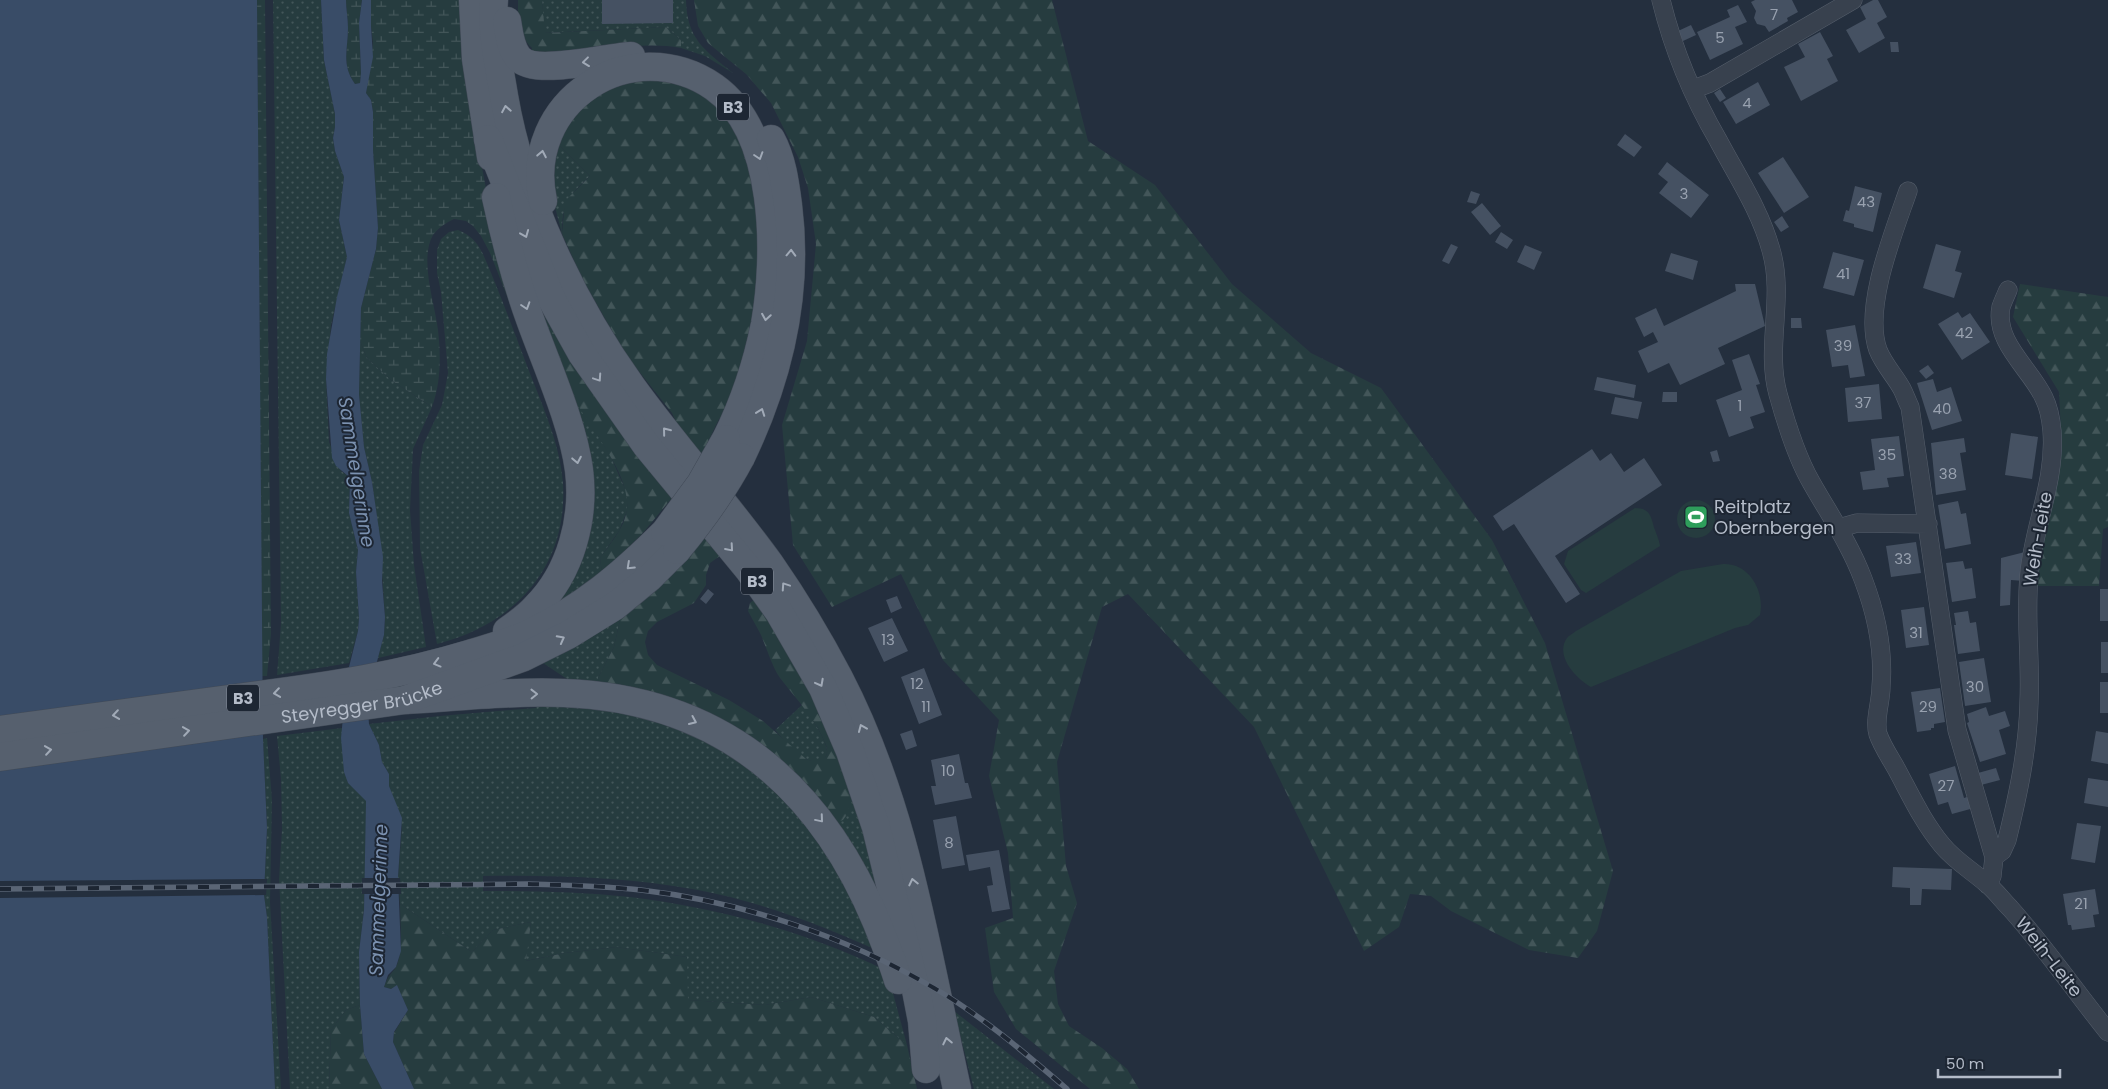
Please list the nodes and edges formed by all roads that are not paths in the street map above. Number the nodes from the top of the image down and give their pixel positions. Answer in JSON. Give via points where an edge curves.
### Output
{"nodes":[{"id":1,"x":472,"y":0,"type":"edge"},
{"id":2,"x":494,"y":0,"type":"edge"},
{"id":3,"x":505,"y":0,"type":"edge"},
{"id":4,"x":1661,"y":0,"type":"edge"},
{"id":5,"x":1854,"y":0,"type":"edge"},
{"id":6,"x":1694,"y":89,"type":"junction"},
{"id":7,"x":488,"y":139,"type":"junction"},
{"id":8,"x":1908,"y":192,"type":"dead end"},
{"id":9,"x":556,"y":253,"type":"junction"},
{"id":10,"x":2008,"y":290,"type":"dead end"},
{"id":11,"x":734,"y":448,"type":"junction"},
{"id":12,"x":1928,"y":524,"type":"junction"},
{"id":13,"x":1839,"y":528,"type":"junction"},
{"id":14,"x":484,"y":672,"type":"junction"},
{"id":15,"x":0,"y":730,"type":"edge"},
{"id":16,"x":0,"y":757,"type":"edge"},
{"id":17,"x":1994,"y":857,"type":"junction"},
{"id":18,"x":1988,"y":885,"type":"junction"},
{"id":19,"x":2108,"y":1032,"type":"edge"},
{"id":20,"x":928,"y":1079,"type":"edge"},
{"id":21,"x":957,"y":1089,"type":"edge"}],
"edges":[{"from":1,"to":7,"type":"main road","number":"B3","via":[[476,59]]},
{"from":9,"to":2,"type":"main road","number":"B3","one_way":true,"via":[[530,196],[513,141],[496,45]]},
{"from":11,"to":3,"type":"main road","number":"B3","one_way":true,"via":[[755,429],[772,379],[788,309],[790,226],[783,174],[775,146],[756,112],[741,94],[724,78],[688,60],[654,55],[540,66],[524,62],[512,48]]},
{"from":4,"to":6,"type":"street","via":[[1680,61]]},
{"from":5,"to":6,"type":"street","via":[[1710,83]]},
{"from":6,"to":13,"type":"street","via":[[1716,138],[1754,205],[1771,247],[1778,299],[1774,349],[1777,391],[1809,480]]},
{"from":7,"to":14,"type":"main road","one_way":true,"via":[[502,226],[520,289],[572,436],[580,488],[574,538],[564,568]]},
{"from":7,"to":20,"type":"main road","number":"B3","one_way":true,"via":[[552,300],[582,354],[646,445],[749,570],[779,612],[823,688],[850,751],[876,827],[916,990]]},
{"from":8,"to":12,"type":"street","name":"Weih-Leite","via":[[1874,307],[1873,330],[1879,351],[1910,407]]},
{"from":9,"to":11,"type":"main road","number":"B3","one_way":true,"via":[[542,198],[540,168],[548,132],[572,98],[605,77],[635,68],[652,67],[669,68],[701,79],[726,98],[748,126],[762,168],[771,250],[768,300],[759,349],[743,401]]},
{"from":21,"to":9,"type":"main road","number":"B3","one_way":true,"via":[[905,848],[879,770],[848,696],[795,602],[768,562],[660,424],[603,344]]},
{"from":10,"to":17,"type":"street","name":"Weih-Leite","via":[[2001,316],[2005,336],[2044,397],[2052,431],[2052,464],[2029,576],[2030,702],[2025,754],[2006,840],[2002,851]]},
{"from":11,"to":14,"type":"main road","number":"B3","bridge":true,"via":[[715,500],[701,521],[671,541],[633,591],[591,622],[546,647]]},
{"from":12,"to":13,"type":"street","via":[[1877,522]]},
{"from":12,"to":17,"type":"street","name":"Weih-Leite","via":[[1957,730]]},
{"from":13,"to":18,"type":"street","name":"Weih-Leite","via":[[1869,594],[1878,629],[1882,686],[1878,734],[1911,799],[1935,836],[1944,848]]},
{"from":14,"to":15,"type":"main road","name":"Steyregger Brücke","number":"B3","one_way":true,"via":[[397,674]]},
{"from":16,"to":14,"type":"main road","name":"Steyregger Brücke","number":"B3","one_way":true,"via":[[405,700]]},
{"from":14,"to":20,"type":"main road","number":"B3","one_way":true,"via":[[563,693],[638,703],[664,710],[709,728],[773,770],[827,828],[860,884],[897,975]]},
{"from":17,"to":18,"type":"street","name":"Weih-Leite"},
{"from":18,"to":19,"type":"street","name":"Weih-Leite"}]}
